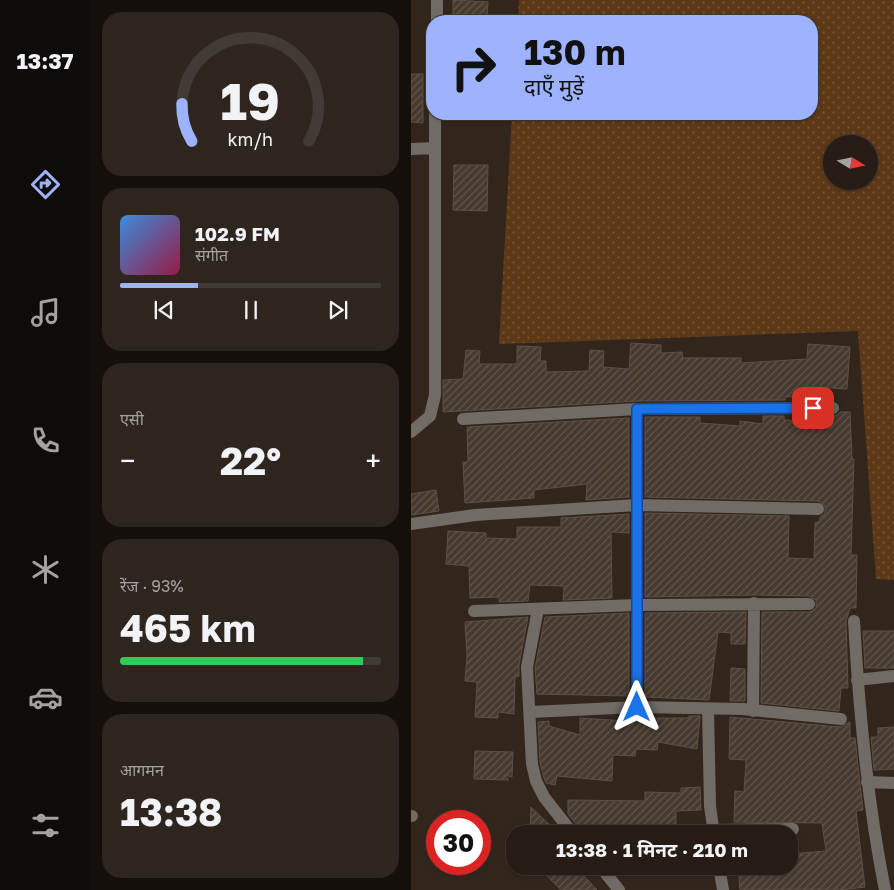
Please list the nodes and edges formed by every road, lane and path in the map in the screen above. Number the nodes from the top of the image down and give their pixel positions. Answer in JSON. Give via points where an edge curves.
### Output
{"nodes":[{"id":1,"x":437,"y":0,"type":"edge"},
{"id":2,"x":437,"y":15,"type":"edge"},
{"id":3,"x":435,"y":120,"type":"edge"},
{"id":4,"x":435,"y":148,"type":"junction"},
{"id":5,"x":411,"y":149,"type":"edge"},
{"id":6,"x":833,"y":408,"type":"dead end"},
{"id":7,"x":637,"y":409,"type":"junction"},
{"id":8,"x":463,"y":419,"type":"dead end"},
{"id":9,"x":411,"y":432,"type":"edge"},
{"id":10,"x":637,"y":505,"type":"junction"},
{"id":11,"x":818,"y":509,"type":"dead end"},
{"id":12,"x":411,"y":524,"type":"edge"},
{"id":13,"x":754,"y":603,"type":"junction"},
{"id":14,"x":637,"y":604,"type":"junction"},
{"id":15,"x":809,"y":604,"type":"dead end"},
{"id":16,"x":537,"y":609,"type":"junction"},
{"id":17,"x":474,"y":611,"type":"dead end"},
{"id":18,"x":854,"y":621,"type":"dead end"},
{"id":19,"x":894,"y":676,"type":"edge"},
{"id":20,"x":857,"y":680,"type":"junction"},
{"id":21,"x":637,"y":707,"type":"junction"},
{"id":22,"x":707,"y":709,"type":"junction"},
{"id":23,"x":753,"y":710,"type":"junction"},
{"id":24,"x":531,"y":712,"type":"junction"},
{"id":25,"x":841,"y":719,"type":"dead end"},
{"id":26,"x":867,"y":782,"type":"junction"},
{"id":27,"x":894,"y":783,"type":"edge"},
{"id":28,"x":566,"y":825,"type":"edge"},
{"id":29,"x":713,"y":825,"type":"edge"},
{"id":30,"x":607,"y":875,"type":"edge"},
{"id":31,"x":720,"y":875,"type":"edge"},
{"id":32,"x":619,"y":890,"type":"edge"},
{"id":33,"x":723,"y":890,"type":"edge"},
{"id":34,"x":885,"y":890,"type":"edge"}],
"edges":[{"from":1,"to":2,"type":"street"},
{"from":3,"to":4,"type":"street"},
{"from":4,"to":5,"type":"street"},
{"from":4,"to":9,"type":"street","via":[[435,395],[431,416]]},
{"from":6,"to":7,"type":"street"},
{"from":7,"to":8,"type":"street"},
{"from":7,"to":10,"type":"street"},
{"from":10,"to":11,"type":"street"},
{"from":10,"to":12,"type":"street","via":[[475,516]]},
{"from":10,"to":14,"type":"street"},
{"from":13,"to":14,"type":"street"},
{"from":13,"to":15,"type":"street"},
{"from":13,"to":23,"type":"street"},
{"from":14,"to":16,"type":"street"},
{"from":14,"to":21,"type":"street"},
{"from":16,"to":17,"type":"street"},
{"from":16,"to":24,"type":"street","via":[[527,667]]},
{"from":18,"to":20,"type":"street"},
{"from":19,"to":20,"type":"street"},
{"from":20,"to":26,"type":"street"},
{"from":21,"to":22,"type":"street"},
{"from":21,"to":24,"type":"street"},
{"from":22,"to":23,"type":"street"},
{"from":22,"to":29,"type":"street"},
{"from":23,"to":25,"type":"street"},
{"from":24,"to":28,"type":"street","via":[[532,764],[536,781]]},
{"from":26,"to":27,"type":"street"},
{"from":26,"to":34,"type":"street"},
{"from":30,"to":32,"type":"street"},
{"from":31,"to":33,"type":"street"}]}
